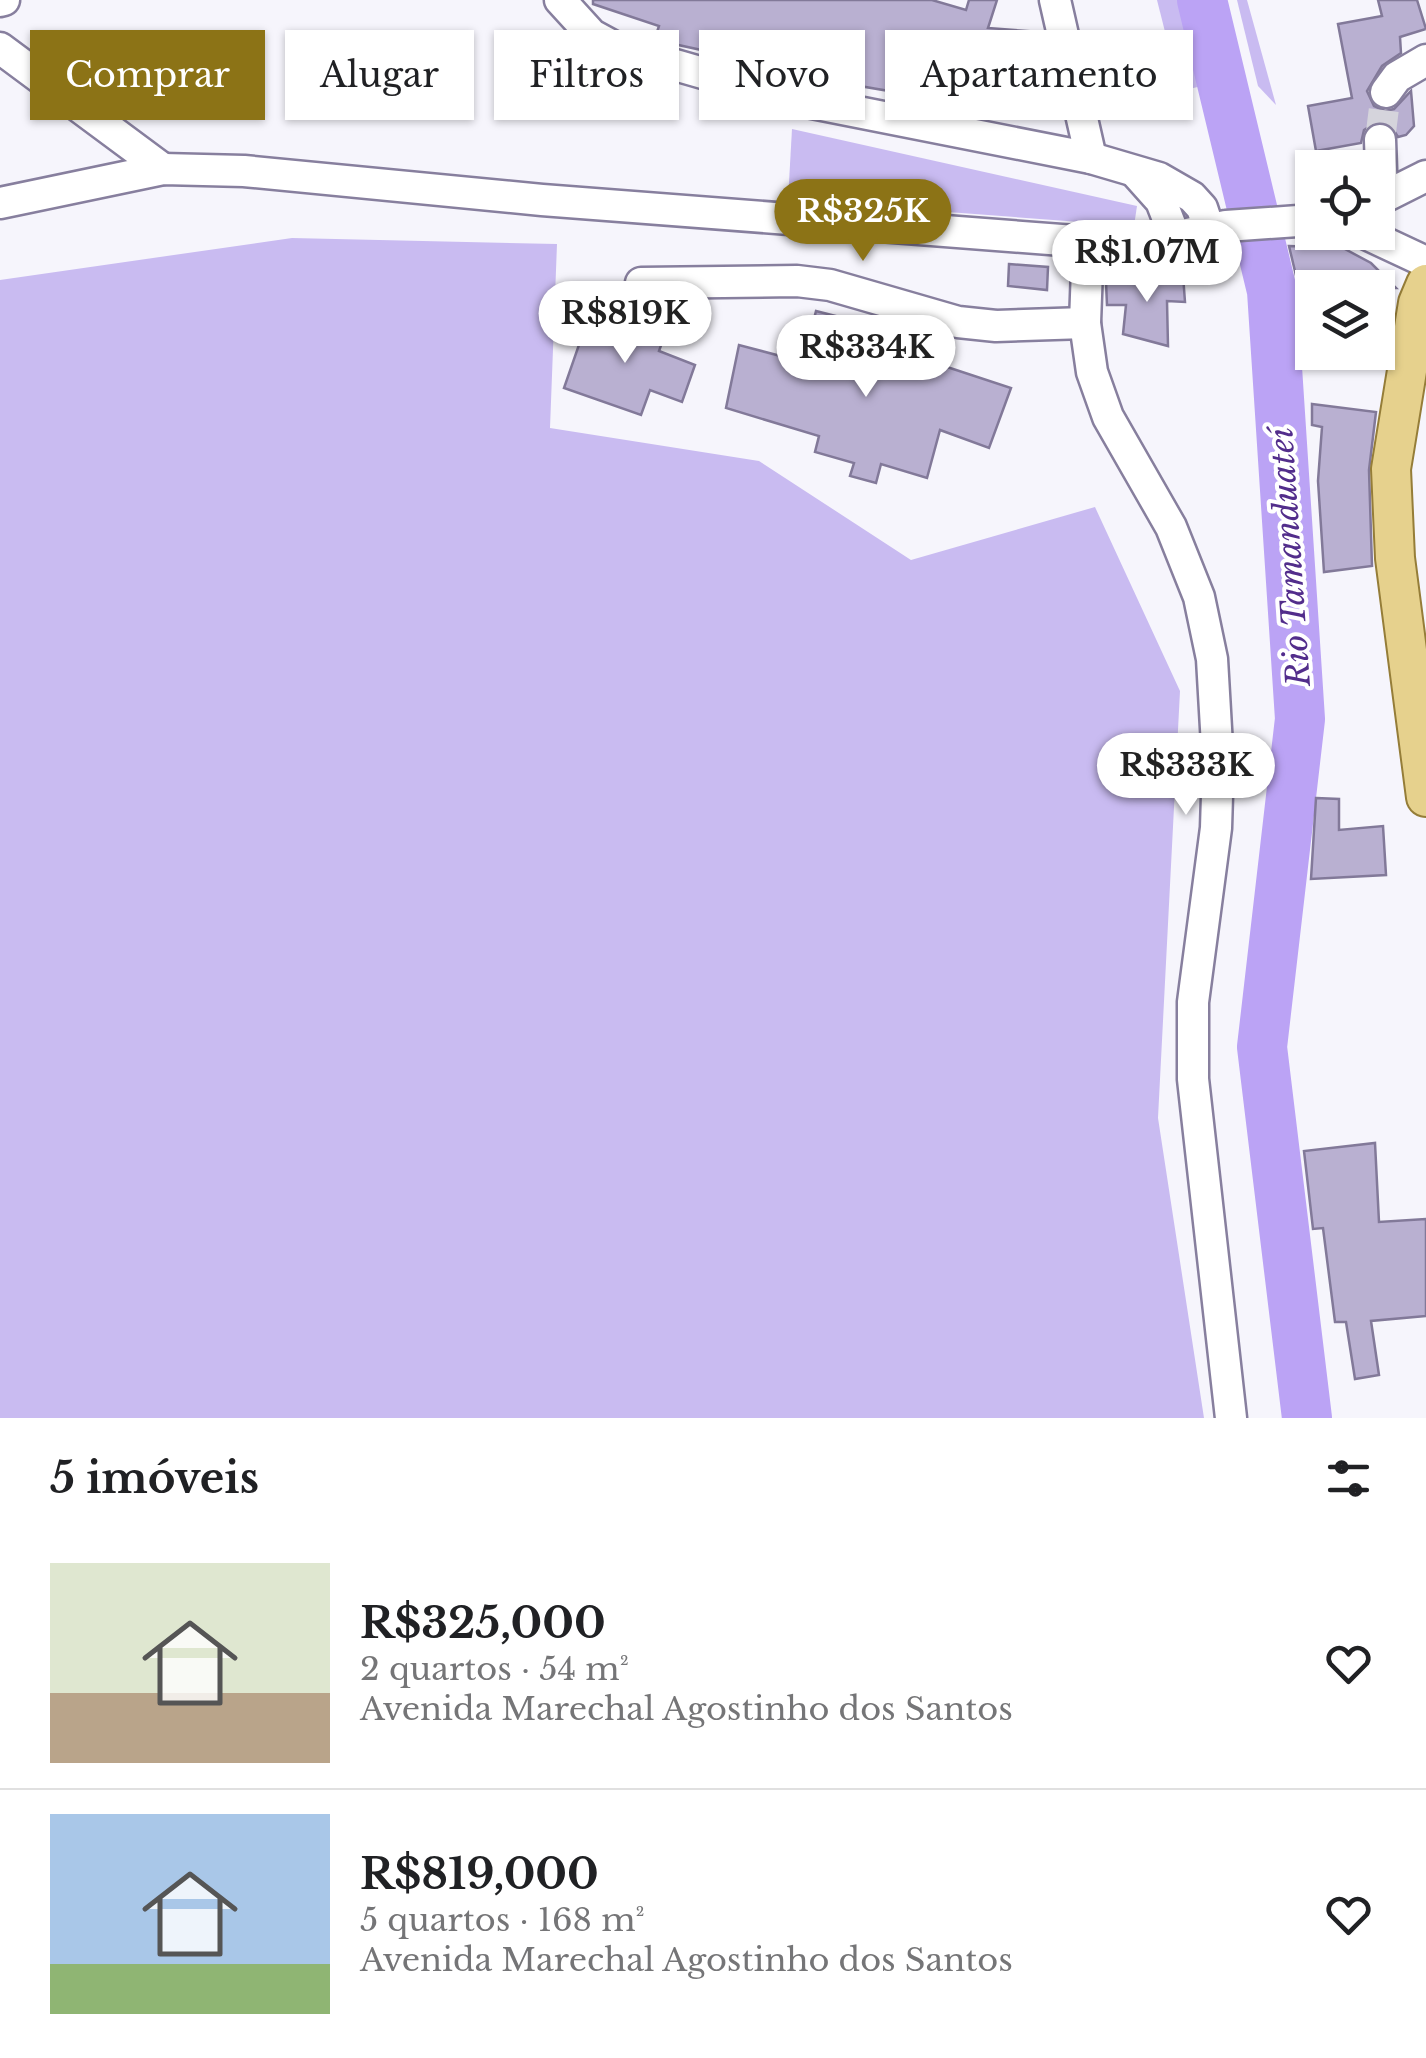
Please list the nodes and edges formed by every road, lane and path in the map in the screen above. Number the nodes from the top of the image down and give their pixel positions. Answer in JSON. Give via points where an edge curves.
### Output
{"nodes":[{"id":1,"x":560,"y":0,"type":"edge"},
{"id":2,"x":1056,"y":0,"type":"edge"},
{"id":3,"x":0,"y":48,"type":"edge"},
{"id":4,"x":1426,"y":60,"type":"edge"},
{"id":5,"x":1386,"y":92,"type":"tunnel mouth"},
{"id":6,"x":1380,"y":140,"type":"tunnel mouth"},
{"id":7,"x":1380,"y":150,"type":"edge"},
{"id":8,"x":1091,"y":158,"type":"junction"},
{"id":9,"x":163,"y":169,"type":"junction"},
{"id":10,"x":1133,"y":170,"type":"junction"},
{"id":11,"x":1426,"y":176,"type":"edge"},
{"id":12,"x":1395,"y":192,"type":"edge"},
{"id":13,"x":0,"y":202,"type":"edge"},
{"id":14,"x":1295,"y":220,"type":"edge"},
{"id":15,"x":1217,"y":228,"type":"junction"},
{"id":16,"x":1175,"y":237,"type":"junction"},
{"id":17,"x":1088,"y":242,"type":"junction"},
{"id":18,"x":1395,"y":247,"type":"edge"},
{"id":19,"x":1426,"y":262,"type":"edge"},
{"id":20,"x":641,"y":283,"type":"dead end"},
{"id":21,"x":1426,"y":284,"type":"edge"},
{"id":22,"x":1085,"y":323,"type":"junction"},
{"id":23,"x":1426,"y":798,"type":"edge"},
{"id":24,"x":1231,"y":1418,"type":"edge"}],
"edges":[{"from":1,"to":8,"type":"street","via":[[616,48],[796,100]]},
{"from":2,"to":8,"type":"street"},
{"from":3,"to":9,"type":"street"},
{"from":4,"to":5,"type":"street"},
{"from":6,"to":7,"type":"street"},
{"from":8,"to":10,"type":"street"},
{"from":9,"to":13,"type":"street"},
{"from":9,"to":17,"type":"street"},
{"from":10,"to":15,"type":"street","via":[[1179,186]]},
{"from":10,"to":16,"type":"street","via":[[1161,201]]},
{"from":11,"to":12,"type":"street"},
{"from":14,"to":15,"type":"street"},
{"from":15,"to":16,"type":"street"},
{"from":16,"to":17,"type":"street"},
{"from":17,"to":22,"type":"street"},
{"from":18,"to":19,"type":"street"},
{"from":20,"to":22,"type":"street","via":[[796,281],[958,322]]},
{"from":21,"to":23,"type":"main road","via":[[1391,469],[1395,558]]},
{"from":22,"to":24,"type":"street","via":[[1108,417],[1171,527],[1199,597],[1212,659],[1216,828],[1195,982],[1193,1079]]}]}
